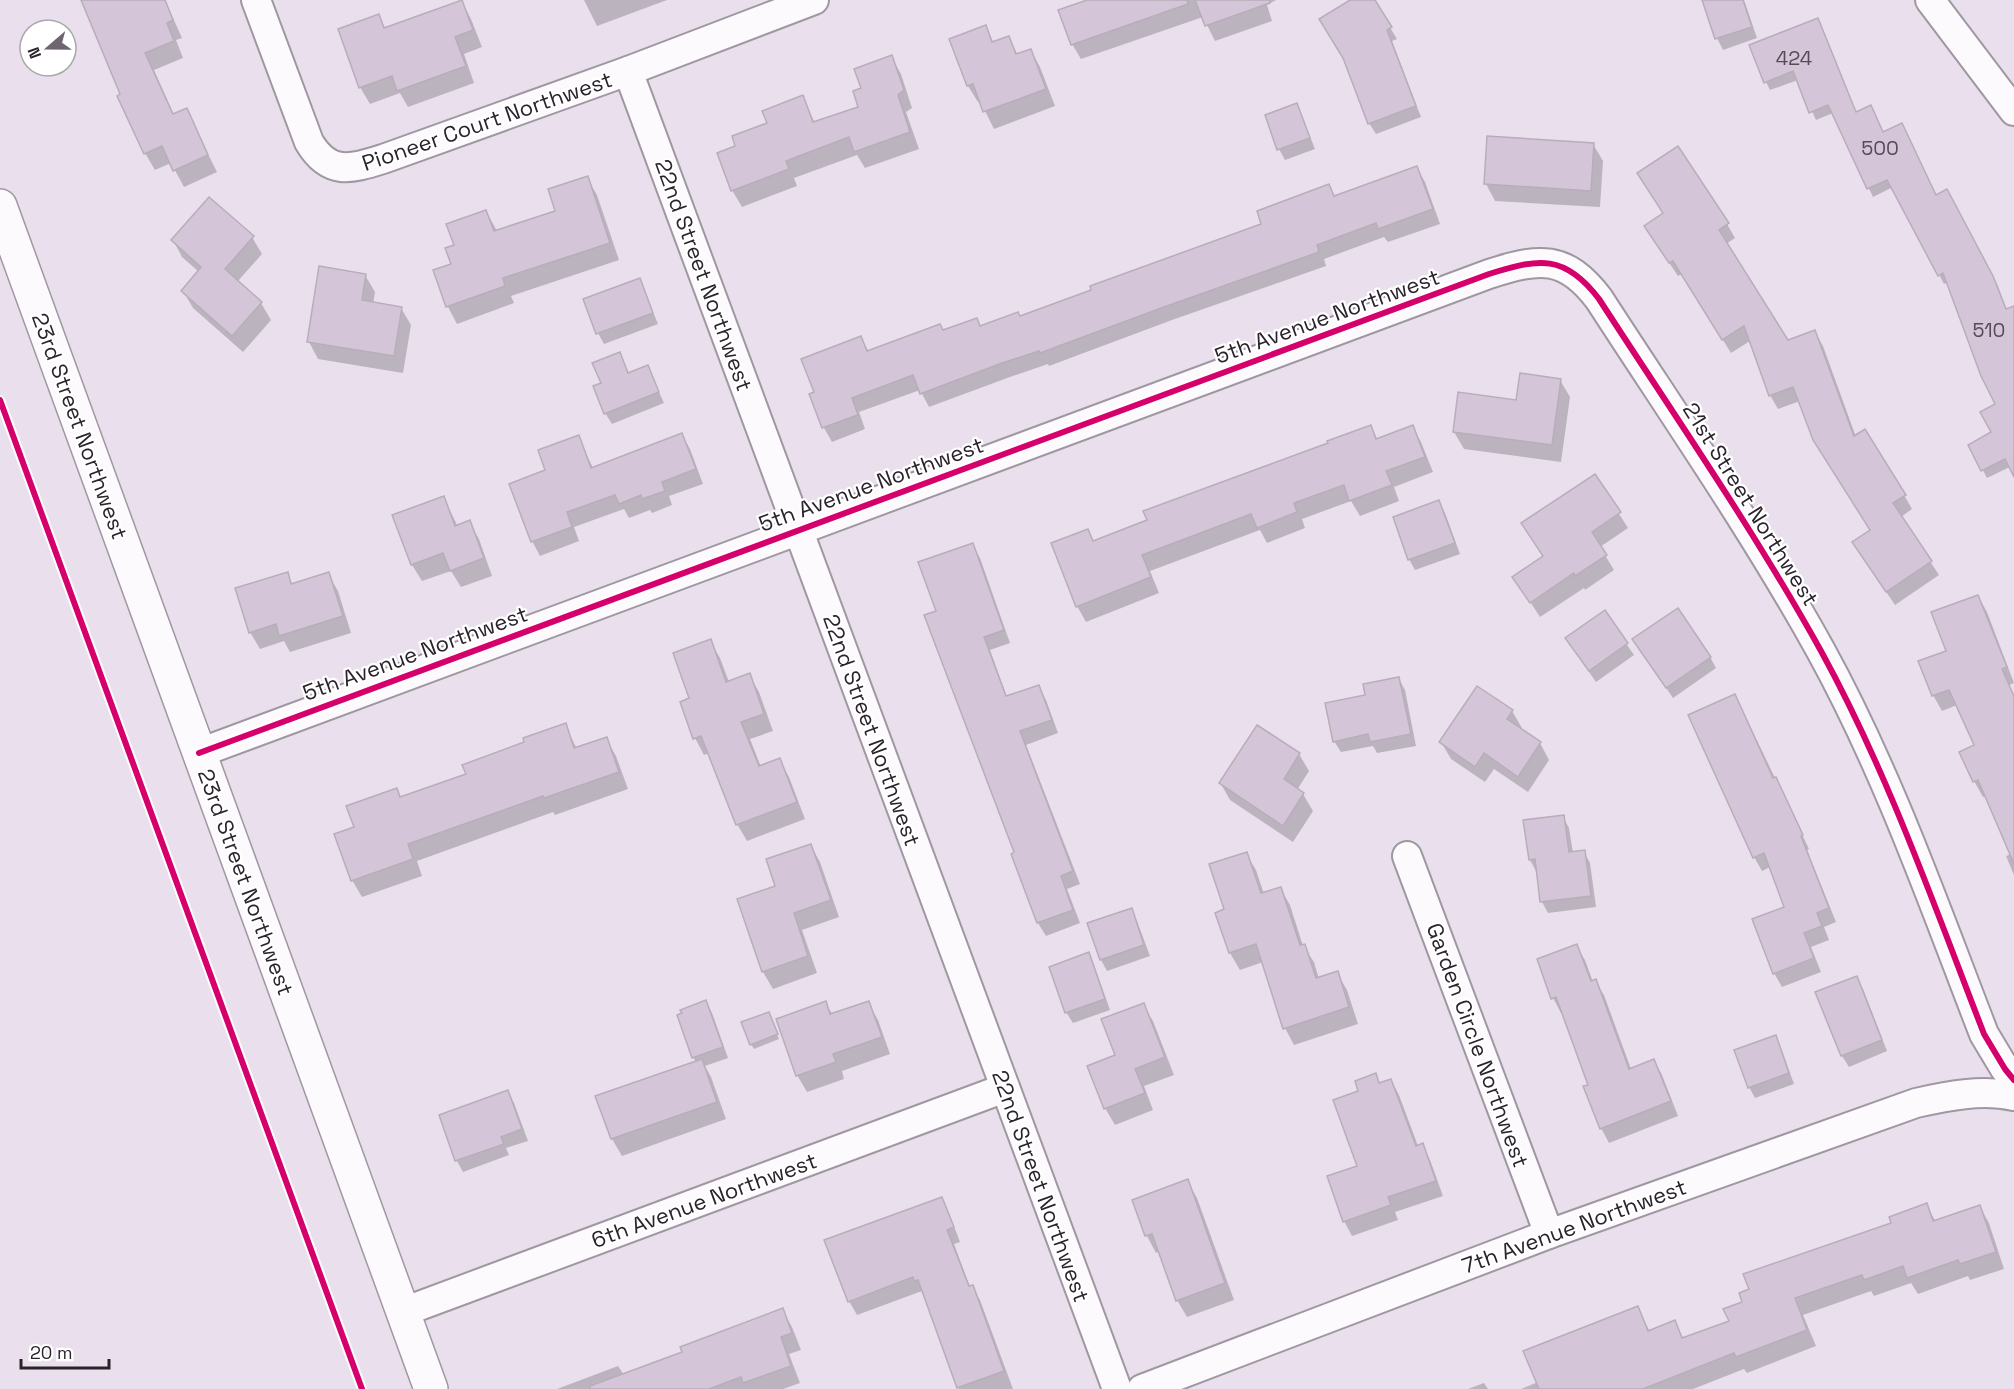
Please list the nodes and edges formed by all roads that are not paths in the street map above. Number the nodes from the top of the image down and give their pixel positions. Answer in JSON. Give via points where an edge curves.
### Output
{"nodes":[{"id":1,"x":256,"y":0,"type":"edge"},
{"id":2,"x":814,"y":0,"type":"edge"},
{"id":3,"x":1930,"y":0,"type":"edge"},
{"id":4,"x":782,"y":5,"type":"edge"},
{"id":5,"x":628,"y":71,"type":"junction"},
{"id":6,"x":2011,"y":101,"type":"edge"},
{"id":7,"x":0,"y":206,"type":"edge"},
{"id":8,"x":1558,"y":264,"type":"joint"},
{"id":9,"x":798,"y":530,"type":"junction"},
{"id":10,"x":199,"y":753,"type":"junction"},
{"id":11,"x":1407,"y":856,"type":"dead end"},
{"id":12,"x":2014,"y":1080,"type":"edge"},
{"id":13,"x":1005,"y":1088,"type":"junction"},
{"id":14,"x":2014,"y":1096,"type":"edge"},
{"id":15,"x":1548,"y":1234,"type":"junction"},
{"id":16,"x":403,"y":1312,"type":"junction"},
{"id":17,"x":431,"y":1389,"type":"edge"},
{"id":18,"x":1117,"y":1389,"type":"edge"},
{"id":19,"x":1142,"y":1389,"type":"edge"}],
"edges":[{"from":1,"to":5,"type":"street","name":"Pioneer Court Northwest","via":[[305,133],[319,156],[334,166],[350,168],[383,159]]},
{"from":2,"to":4,"type":"street","name":"Pioneer Court Northwest"},
{"from":3,"to":6,"type":"street"},
{"from":4,"to":5,"type":"street","name":"Pioneer Court Northwest"},
{"from":5,"to":9,"type":"street","name":"22nd Street Northwest"},
{"from":7,"to":10,"type":"street","name":"23rd Street Northwest"},
{"from":8,"to":9,"type":"street","name":"5th Avenue Northwest","via":[[1537,262],[1489,274]]},
{"from":8,"to":12,"type":"street","name":"21st Street Northwest","via":[[1586,282],[1599,299],[1772,567],[1821,652],[1874,756],[1984,1034]]},
{"from":9,"to":10,"type":"street","name":"5th Avenue Northwest"},
{"from":9,"to":13,"type":"street","name":"22nd Street Northwest"},
{"from":10,"to":16,"type":"street","name":"23rd Street Northwest"},
{"from":11,"to":15,"type":"street","name":"Garden Circle Northwest"},
{"from":13,"to":16,"type":"street","name":"6th Avenue Northwest"},
{"from":13,"to":18,"type":"street","name":"22nd Street Northwest"},
{"from":14,"to":15,"type":"street","name":"7th Avenue Northwest","via":[[1959,1095],[1916,1103]]},
{"from":15,"to":19,"type":"street","name":"7th Avenue Northwest"},
{"from":16,"to":17,"type":"street","name":"23rd Street Northwest"}]}
